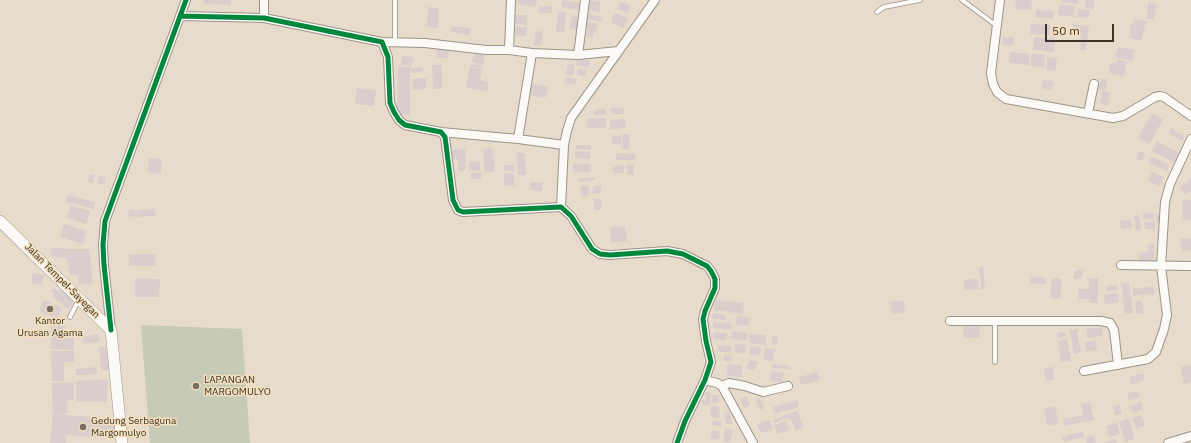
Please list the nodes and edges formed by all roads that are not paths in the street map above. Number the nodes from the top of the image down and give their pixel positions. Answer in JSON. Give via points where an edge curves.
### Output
{"nodes":[{"id":1,"x":186,"y":0,"type":"edge"},
{"id":2,"x":264,"y":0,"type":"edge"},
{"id":3,"x":395,"y":0,"type":"edge"},
{"id":4,"x":511,"y":0,"type":"edge"},
{"id":5,"x":586,"y":0,"type":"edge"},
{"id":6,"x":655,"y":0,"type":"edge"},
{"id":7,"x":920,"y":0,"type":"edge"},
{"id":8,"x":962,"y":0,"type":"edge"},
{"id":9,"x":1000,"y":0,"type":"edge"},
{"id":10,"x":877,"y":12,"type":"dead end"},
{"id":11,"x":180,"y":16,"type":"junction"},
{"id":12,"x":264,"y":18,"type":"junction"},
{"id":13,"x":997,"y":26,"type":"junction"},
{"id":14,"x":382,"y":42,"type":"junction"},
{"id":15,"x":395,"y":42,"type":"junction"},
{"id":16,"x":509,"y":50,"type":"junction"},
{"id":17,"x":618,"y":51,"type":"junction"},
{"id":18,"x":532,"y":53,"type":"junction"},
{"id":19,"x":578,"y":55,"type":"junction"},
{"id":20,"x":1094,"y":84,"type":"dead end"},
{"id":21,"x":1088,"y":113,"type":"junction"},
{"id":22,"x":1191,"y":116,"type":"edge"},
{"id":23,"x":441,"y":132,"type":"junction"},
{"id":24,"x":518,"y":139,"type":"junction"},
{"id":25,"x":1191,"y":139,"type":"edge"},
{"id":26,"x":564,"y":145,"type":"junction"},
{"id":27,"x":561,"y":207,"type":"junction"},
{"id":28,"x":0,"y":221,"type":"edge"},
{"id":29,"x":1121,"y":265,"type":"dead end"},
{"id":30,"x":1161,"y":266,"type":"junction"},
{"id":31,"x":1191,"y":266,"type":"edge"},
{"id":32,"x":79,"y":299,"type":"junction"},
{"id":33,"x":70,"y":317,"type":"dead end"},
{"id":34,"x":950,"y":321,"type":"dead end"},
{"id":35,"x":995,"y":321,"type":"junction"},
{"id":36,"x":111,"y":330,"type":"junction"},
{"id":37,"x":995,"y":362,"type":"dead end"},
{"id":38,"x":1118,"y":365,"type":"junction"},
{"id":39,"x":1084,"y":371,"type":"dead end"},
{"id":40,"x":705,"y":380,"type":"junction"},
{"id":41,"x":722,"y":386,"type":"junction"},
{"id":42,"x":788,"y":386,"type":"dead end"},
{"id":43,"x":1191,"y":436,"type":"edge"},
{"id":44,"x":122,"y":443,"type":"edge"},
{"id":45,"x":677,"y":443,"type":"edge"},
{"id":46,"x":753,"y":443,"type":"edge"},
{"id":47,"x":1168,"y":443,"type":"edge"}],
"edges":[{"from":1,"to":11,"type":"street"},
{"from":2,"to":12,"type":"street"},
{"from":3,"to":15,"type":"lane"},
{"from":4,"to":16,"type":"street"},
{"from":5,"to":19,"type":"street"},
{"from":6,"to":17,"type":"street"},
{"from":7,"to":10,"type":"lane","via":[[884,7]]},
{"from":8,"to":13,"type":"lane"},
{"from":9,"to":13,"type":"street"},
{"from":11,"to":12,"type":"street"},
{"from":11,"to":36,"type":"street","via":[[106,221],[104,265]]},
{"from":12,"to":14,"type":"street"},
{"from":13,"to":21,"type":"street","via":[[991,73],[997,92],[1006,99]]},
{"from":14,"to":15,"type":"street"},
{"from":14,"to":23,"type":"street","via":[[388,57],[390,103],[399,120],[405,124]]},
{"from":15,"to":16,"type":"street"},
{"from":16,"to":18,"type":"street"},
{"from":17,"to":19,"type":"street"},
{"from":17,"to":26,"type":"street","via":[[571,118]]},
{"from":18,"to":19,"type":"street"},
{"from":18,"to":24,"type":"street"},
{"from":20,"to":21,"type":"street"},
{"from":21,"to":22,"type":"street","via":[[1114,118],[1123,116],[1160,96]]},
{"from":23,"to":24,"type":"street"},
{"from":23,"to":27,"type":"street","via":[[446,141],[453,200],[458,210],[463,212]]},
{"from":24,"to":26,"type":"street"},
{"from":25,"to":30,"type":"street","via":[[1170,184],[1165,202]]},
{"from":26,"to":27,"type":"street"},
{"from":27,"to":40,"type":"street","via":[[571,216],[592,249],[600,254],[676,252],[707,266],[715,279],[704,311],[706,342],[711,362]]},
{"from":28,"to":32,"type":"main road","name":"Jalan Tempel-Sayegan"},
{"from":29,"to":30,"type":"street"},
{"from":30,"to":31,"type":"street"},
{"from":30,"to":38,"type":"street","via":[[1166,315],[1156,352],[1148,359]]},
{"from":32,"to":33,"type":"lane"},
{"from":32,"to":36,"type":"main road","name":"Jalan Tempel-Sayegan"},
{"from":34,"to":35,"type":"street"},
{"from":35,"to":37,"type":"lane"},
{"from":35,"to":38,"type":"street","via":[[1110,323],[1114,330]]},
{"from":36,"to":44,"type":"main road"},
{"from":38,"to":39,"type":"street"},
{"from":40,"to":41,"type":"street"},
{"from":40,"to":45,"type":"street"},
{"from":41,"to":42,"type":"street","via":[[729,383],[763,392]]},
{"from":41,"to":46,"type":"street"},
{"from":43,"to":47,"type":"street"}]}
